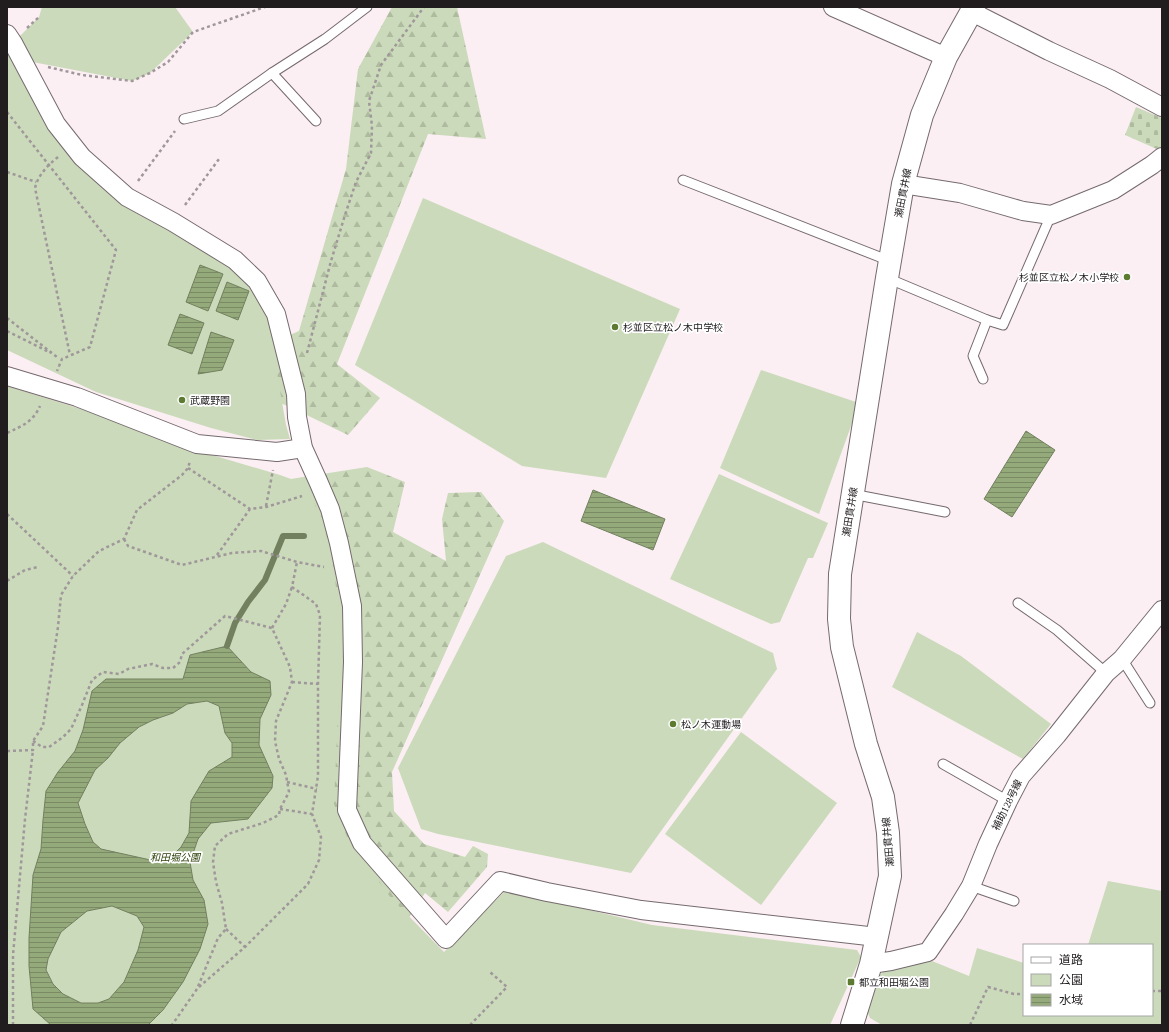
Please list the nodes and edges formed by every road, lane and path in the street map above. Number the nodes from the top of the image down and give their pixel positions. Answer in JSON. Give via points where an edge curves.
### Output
{"nodes":[{"id":1,"x":265,"y":7,"type":"edge"},
{"id":2,"x":367,"y":7,"type":"edge"},
{"id":3,"x":424,"y":7,"type":"edge"},
{"id":4,"x":833,"y":7,"type":"edge"},
{"id":5,"x":973,"y":10,"type":"edge"},
{"id":6,"x":7,"y":34,"type":"edge"},
{"id":7,"x":946,"y":57,"type":"junction"},
{"id":8,"x":22,"y":60,"type":"junction"},
{"id":9,"x":272,"y":73,"type":"junction"},
{"id":10,"x":1162,"y":107,"type":"edge"},
{"id":11,"x":7,"y":112,"type":"edge"},
{"id":12,"x":184,"y":119,"type":"joint"},
{"id":13,"x":316,"y":121,"type":"dead end"},
{"id":14,"x":1162,"y":157,"type":"edge"},
{"id":15,"x":219,"y":159,"type":"dead end"},
{"id":16,"x":48,"y":165,"type":"junction"},
{"id":17,"x":7,"y":172,"type":"edge"},
{"id":18,"x":683,"y":180,"type":"dead end"},
{"id":19,"x":36,"y":182,"type":"junction"},
{"id":20,"x":904,"y":184,"type":"junction"},
{"id":21,"x":127,"y":197,"type":"junction"},
{"id":22,"x":1051,"y":215,"type":"junction"},
{"id":23,"x":173,"y":222,"type":"junction"},
{"id":24,"x":888,"y":269,"type":"junction"},
{"id":25,"x":7,"y":318,"type":"edge"},
{"id":26,"x":987,"y":320,"type":"junction"},
{"id":27,"x":7,"y":331,"type":"edge"},
{"id":28,"x":70,"y":356,"type":"junction"},
{"id":29,"x":58,"y":357,"type":"junction"},
{"id":30,"x":306,"y":358,"type":"dead end"},
{"id":31,"x":7,"y":376,"type":"edge"},
{"id":32,"x":983,"y":379,"type":"dead end"},
{"id":33,"x":197,"y":444,"type":"junction"},
{"id":34,"x":303,"y":448,"type":"junction"},
{"id":35,"x":277,"y":452,"type":"junction"},
{"id":36,"x":188,"y":468,"type":"junction"},
{"id":37,"x":322,"y":490,"type":"junction"},
{"id":38,"x":852,"y":494,"type":"junction"},
{"id":39,"x":266,"y":507,"type":"junction"},
{"id":40,"x":250,"y":509,"type":"junction"},
{"id":41,"x":945,"y":512,"type":"dead end"},
{"id":42,"x":7,"y":514,"type":"edge"},
{"id":43,"x":124,"y":539,"type":"junction"},
{"id":44,"x":217,"y":556,"type":"junction"},
{"id":45,"x":297,"y":562,"type":"junction"},
{"id":46,"x":38,"y":567,"type":"dead end"},
{"id":47,"x":345,"y":570,"type":"junction"},
{"id":48,"x":73,"y":576,"type":"junction"},
{"id":49,"x":7,"y":581,"type":"edge"},
{"id":50,"x":292,"y":587,"type":"junction"},
{"id":51,"x":1018,"y":603,"type":"dead end"},
{"id":52,"x":1162,"y":610,"type":"edge"},
{"id":53,"x":272,"y":628,"type":"junction"},
{"id":54,"x":1122,"y":659,"type":"junction"},
{"id":55,"x":1106,"y":673,"type":"junction"},
{"id":56,"x":292,"y":682,"type":"junction"},
{"id":57,"x":318,"y":684,"type":"junction"},
{"id":58,"x":1150,"y":703,"type":"dead end"},
{"id":59,"x":33,"y":741,"type":"junction"},
{"id":60,"x":33,"y":750,"type":"junction"},
{"id":61,"x":7,"y":751,"type":"edge"},
{"id":62,"x":943,"y":764,"type":"dead end"},
{"id":63,"x":287,"y":782,"type":"junction"},
{"id":64,"x":317,"y":789,"type":"junction"},
{"id":65,"x":1008,"y":801,"type":"junction"},
{"id":66,"x":280,"y":809,"type":"junction"},
{"id":67,"x":312,"y":814,"type":"junction"},
{"id":68,"x":971,"y":886,"type":"junction"},
{"id":69,"x":1014,"y":901,"type":"dead end"},
{"id":70,"x":226,"y":929,"type":"junction"},
{"id":71,"x":877,"y":937,"type":"junction"},
{"id":72,"x":245,"y":947,"type":"junction"},
{"id":73,"x":872,"y":964,"type":"junction"},
{"id":74,"x":490,"y":972,"type":"dead end"},
{"id":75,"x":197,"y":989,"type":"junction"},
{"id":76,"x":1023,"y":994,"type":"edge"},
{"id":77,"x":854,"y":1024,"type":"edge"},
{"id":78,"x":13,"y":1025,"type":"edge"},
{"id":79,"x":172,"y":1025,"type":"edge"},
{"id":80,"x":470,"y":1025,"type":"edge"},
{"id":81,"x":970,"y":1025,"type":"edge"}],
"edges":[{"from":1,"to":8,"type":"path","via":[[193,32],[168,62],[132,81],[82,74]]},
{"from":2,"to":9,"type":"lane","via":[[325,39]]},
{"from":3,"to":30,"type":"path","via":[[381,65],[369,101],[372,126],[371,153],[356,182],[345,215]]},
{"from":4,"to":7,"type":"street"},
{"from":5,"to":7,"type":"main road","name":"瀬田貫井線"},
{"from":5,"to":10,"type":"street","via":[[1042,48],[1110,79]]},
{"from":6,"to":8,"type":"street"},
{"from":7,"to":20,"type":"main road","name":"瀬田貫井線","via":[[922,115]]},
{"from":8,"to":21,"type":"street","via":[[56,124],[82,157]]},
{"from":9,"to":12,"type":"lane","via":[[218,111]]},
{"from":9,"to":13,"type":"lane"},
{"from":11,"to":16,"type":"path"},
{"from":12,"to":21,"type":"path"},
{"from":14,"to":22,"type":"street","via":[[1113,190]]},
{"from":15,"to":23,"type":"path"},
{"from":16,"to":19,"type":"path"},
{"from":16,"to":28,"type":"path","via":[[116,250],[90,347]]},
{"from":17,"to":19,"type":"path"},
{"from":18,"to":24,"type":"lane"},
{"from":19,"to":28,"type":"path","via":[[35,188]]},
{"from":20,"to":22,"type":"street","via":[[960,193],[1023,211]]},
{"from":20,"to":24,"type":"main road","name":"瀬田貫井線"},
{"from":21,"to":23,"type":"street"},
{"from":22,"to":26,"type":"lane","via":[[1002,325]]},
{"from":23,"to":34,"type":"street","via":[[235,260],[257,281],[276,314],[296,394]]},
{"from":24,"to":26,"type":"lane"},
{"from":24,"to":38,"type":"main road","name":"瀬田貫井線"},
{"from":25,"to":29,"type":"path"},
{"from":26,"to":32,"type":"lane","via":[[973,356]]},
{"from":27,"to":29,"type":"path"},
{"from":28,"to":29,"type":"path","via":[[62,359]]},
{"from":31,"to":33,"type":"street","via":[[78,397]]},
{"from":33,"to":35,"type":"street"},
{"from":33,"to":36,"type":"path"},
{"from":34,"to":35,"type":"street"},
{"from":34,"to":37,"type":"street"},
{"from":35,"to":39,"type":"path"},
{"from":36,"to":40,"type":"path"},
{"from":36,"to":43,"type":"path","via":[[182,476],[137,510]]},
{"from":37,"to":39,"type":"path"},
{"from":37,"to":47,"type":"street","via":[[330,509]]},
{"from":38,"to":41,"type":"lane"},
{"from":38,"to":71,"type":"main road","name":"瀬田貫井線","via":[[840,574],[839,619],[842,647],[866,744],[883,797],[888,833],[890,876]]},
{"from":39,"to":40,"type":"path"},
{"from":40,"to":44,"type":"path"},
{"from":42,"to":48,"type":"path"},
{"from":43,"to":44,"type":"path","via":[[128,546],[182,565]]},
{"from":43,"to":48,"type":"path","via":[[99,551]]},
{"from":44,"to":45,"type":"path","via":[[232,552],[261,551]]},
{"from":45,"to":47,"type":"path"},
{"from":45,"to":50,"type":"path"},
{"from":46,"to":49,"type":"path","via":[[25,570]]},
{"from":47,"to":71,"type":"street","via":[[352,606],[353,662],[346,810],[362,843],[446,939],[500,881],[641,910]]},
{"from":48,"to":59,"type":"path","via":[[61,595],[42,726]]},
{"from":50,"to":53,"type":"path","via":[[286,604]]},
{"from":50,"to":57,"type":"path","via":[[316,604],[320,615]]},
{"from":51,"to":55,"type":"lane","via":[[1058,630]]},
{"from":52,"to":54,"type":"street","name":"補助128号線"},
{"from":53,"to":56,"type":"path","via":[[290,667]]},
{"from":53,"to":59,"type":"path","via":[[226,616],[182,654],[180,662],[172,668],[152,664],[128,669],[119,674],[103,672],[92,680],[71,729],[63,737],[49,747],[42,747]]},
{"from":54,"to":55,"type":"street","name":"補助128号線"},
{"from":54,"to":58,"type":"lane"},
{"from":55,"to":65,"type":"street","name":"補助128号線","via":[[1021,776]]},
{"from":56,"to":57,"type":"path"},
{"from":56,"to":63,"type":"path","via":[[276,721],[275,741]]},
{"from":57,"to":64,"type":"path"},
{"from":59,"to":60,"type":"path"},
{"from":60,"to":61,"type":"path"},
{"from":60,"to":78,"type":"path","via":[[13,955]]},
{"from":62,"to":65,"type":"lane"},
{"from":63,"to":64,"type":"path"},
{"from":63,"to":66,"type":"path","via":[[289,792]]},
{"from":64,"to":67,"type":"path"},
{"from":65,"to":68,"type":"street","name":"補助128号線"},
{"from":66,"to":67,"type":"path"},
{"from":66,"to":70,"type":"path","via":[[279,815],[228,834],[215,846],[213,862]]},
{"from":67,"to":72,"type":"path","via":[[321,837],[319,860],[308,884]]},
{"from":68,"to":69,"type":"lane"},
{"from":68,"to":73,"type":"street","name":"補助128号線","via":[[928,952]]},
{"from":70,"to":72,"type":"path"},
{"from":70,"to":75,"type":"path","via":[[218,938]]},
{"from":71,"to":73,"type":"main road","name":"瀬田貫井線"},
{"from":72,"to":75,"type":"path"},
{"from":73,"to":77,"type":"main road","name":"瀬田貫井線"},
{"from":74,"to":80,"type":"path","via":[[507,988]]},
{"from":75,"to":79,"type":"path"},
{"from":76,"to":81,"type":"path","via":[[988,987]]}]}
